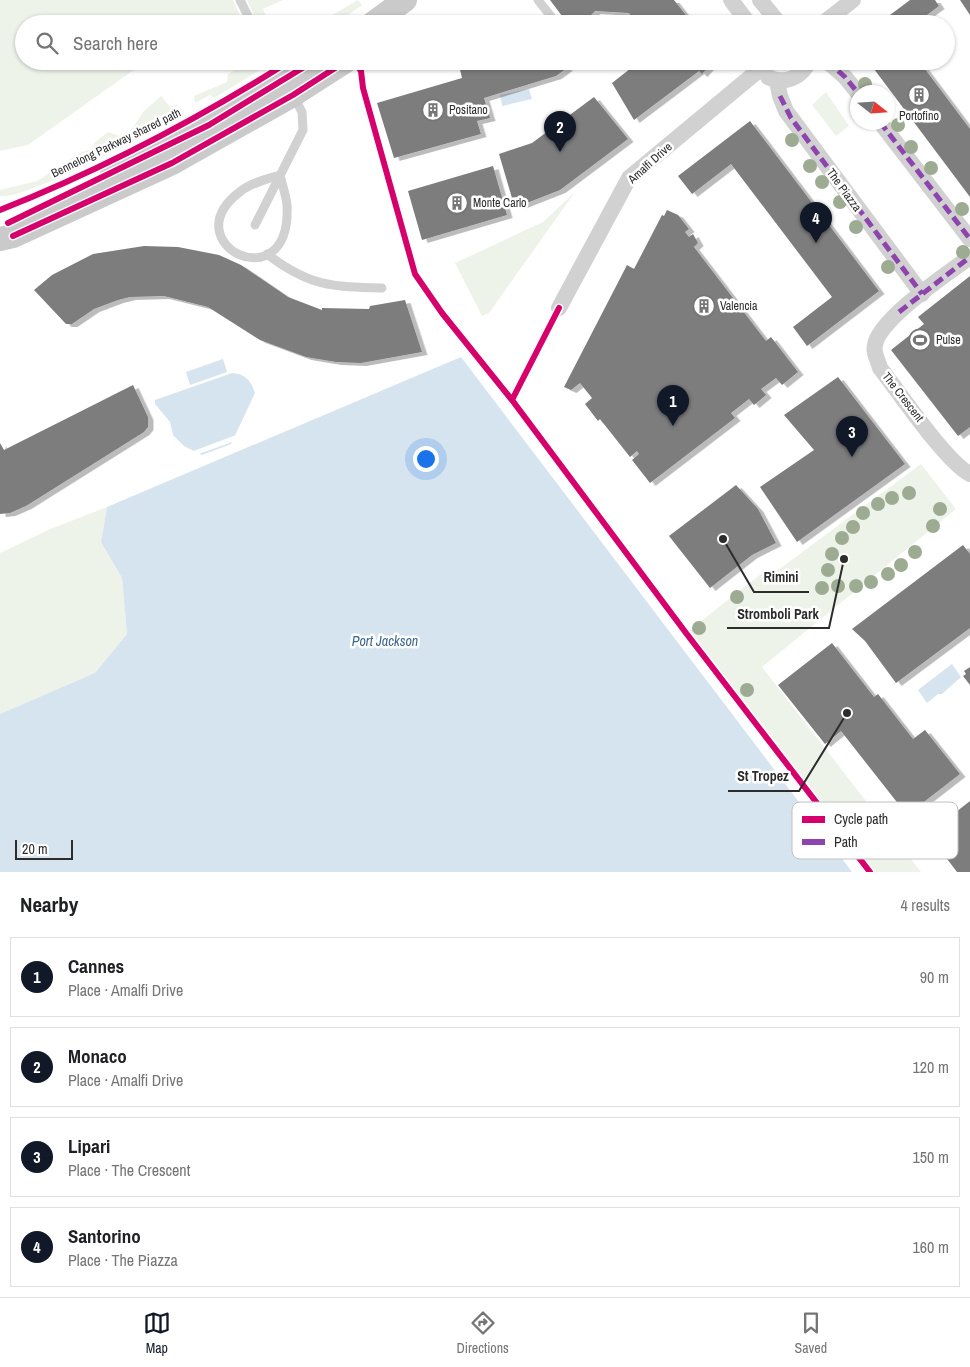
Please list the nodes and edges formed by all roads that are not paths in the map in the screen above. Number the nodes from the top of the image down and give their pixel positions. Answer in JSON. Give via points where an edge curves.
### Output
{"nodes":[{"id":1,"x":240,"y":0,"type":"edge"},
{"id":2,"x":405,"y":0,"type":"edge"},
{"id":3,"x":425,"y":0,"type":"edge"},
{"id":4,"x":538,"y":0,"type":"edge"},
{"id":5,"x":730,"y":0,"type":"edge"},
{"id":6,"x":760,"y":0,"type":"edge"},
{"id":7,"x":853,"y":0,"type":"edge"},
{"id":8,"x":248,"y":15,"type":"edge"},
{"id":9,"x":384,"y":15,"type":"edge"},
{"id":10,"x":405,"y":15,"type":"edge"},
{"id":11,"x":550,"y":15,"type":"edge"},
{"id":12,"x":742,"y":15,"type":"edge"},
{"id":13,"x":773,"y":15,"type":"edge"},
{"id":14,"x":834,"y":15,"type":"edge"},
{"id":15,"x":299,"y":70,"type":"edge"},
{"id":16,"x":315,"y":70,"type":"edge"},
{"id":17,"x":751,"y":70,"type":"edge"},
{"id":18,"x":760,"y":70,"type":"edge"},
{"id":19,"x":804,"y":70,"type":"edge"},
{"id":20,"x":837,"y":70,"type":"edge"},
{"id":21,"x":284,"y":79,"type":"edge"},
{"id":22,"x":777,"y":81,"type":"junction"},
{"id":23,"x":852,"y":85,"type":"edge"},
{"id":24,"x":886,"y":130,"type":"edge"},
{"id":25,"x":280,"y":174,"type":"junction"},
{"id":26,"x":255,"y":225,"type":"dead end"},
{"id":27,"x":0,"y":228,"type":"edge"},
{"id":28,"x":0,"y":239,"type":"edge"},
{"id":29,"x":970,"y":239,"type":"edge"},
{"id":30,"x":267,"y":254,"type":"junction"},
{"id":31,"x":970,"y":257,"type":"edge"},
{"id":32,"x":382,"y":288,"type":"dead end"},
{"id":33,"x":922,"y":294,"type":"junction"},
{"id":34,"x":559,"y":308,"type":"dead end"},
{"id":35,"x":970,"y":474,"type":"edge"}],
"edges":[{"from":1,"to":8,"type":"lane"},
{"from":2,"to":9,"type":"street"},
{"from":3,"to":10,"type":"street"},
{"from":4,"to":11,"type":"lane"},
{"from":5,"to":12,"type":"street"},
{"from":6,"to":13,"type":"street"},
{"from":7,"to":14,"type":"street"},
{"from":15,"to":21,"type":"street"},
{"from":16,"to":21,"type":"street"},
{"from":17,"to":34,"type":"street","name":"Amalfi Drive","via":[[629,178]]},
{"from":18,"to":22,"type":"street"},
{"from":19,"to":22,"type":"street","via":[[796,77]]},
{"from":20,"to":23,"type":"street"},
{"from":21,"to":25,"type":"lane","via":[[304,119],[303,130]]},
{"from":21,"to":27,"type":"street","via":[[209,125]]},
{"from":21,"to":28,"type":"street","via":[[172,163],[13,236]]},
{"from":22,"to":33,"type":"street","name":"The Piazza","via":[[786,111]]},
{"from":24,"to":29,"type":"street"},
{"from":25,"to":26,"type":"lane"},
{"from":25,"to":30,"type":"lane","via":[[286,202],[285,228],[276,248]]},
{"from":25,"to":30,"type":"lane","via":[[242,190],[232,198],[220,220],[219,233],[223,244],[231,251],[250,258]]},
{"from":30,"to":32,"type":"lane","via":[[286,270],[313,282],[340,287]]},
{"from":31,"to":33,"type":"street","name":"The Crescent"},
{"from":33,"to":35,"type":"street","name":"The Crescent","via":[[879,332],[875,353],[880,368],[940,446]]}]}
